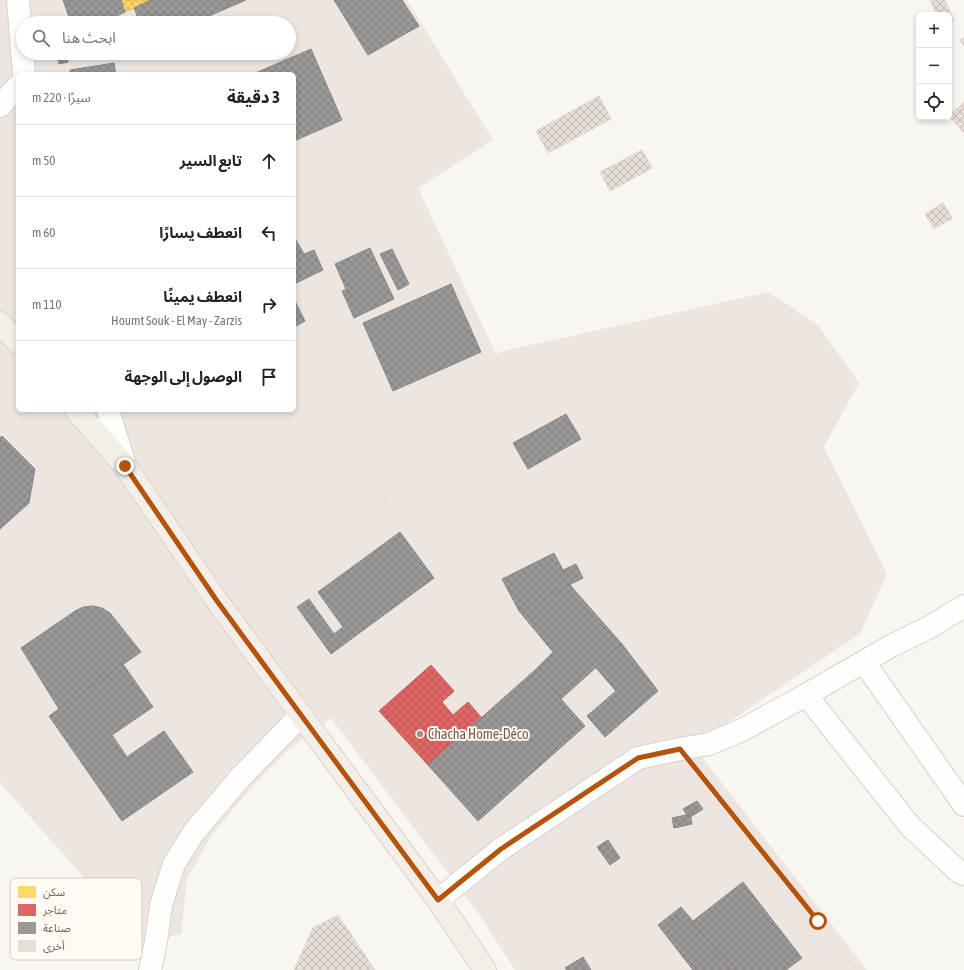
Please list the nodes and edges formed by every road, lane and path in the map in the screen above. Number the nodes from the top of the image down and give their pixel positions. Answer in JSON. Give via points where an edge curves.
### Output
{"nodes":[{"id":1,"x":18,"y":0,"type":"edge"},
{"id":2,"x":19,"y":16,"type":"edge"},
{"id":3,"x":23,"y":60,"type":"edge"},
{"id":4,"x":24,"y":72,"type":"edge"},
{"id":5,"x":16,"y":88,"type":"edge"},
{"id":6,"x":0,"y":106,"type":"edge"},
{"id":7,"x":0,"y":323,"type":"edge"},
{"id":8,"x":16,"y":341,"type":"edge"},
{"id":9,"x":78,"y":412,"type":"edge"},
{"id":10,"x":109,"y":412,"type":"edge"},
{"id":11,"x":478,"y":453,"type":"dead end"},
{"id":12,"x":125,"y":466,"type":"junction"},
{"id":13,"x":217,"y":601,"type":"junction"},
{"id":14,"x":964,"y":606,"type":"edge"},
{"id":15,"x":864,"y":662,"type":"junction"},
{"id":16,"x":806,"y":695,"type":"junction"},
{"id":17,"x":301,"y":715,"type":"junction"},
{"id":18,"x":680,"y":749,"type":"junction"},
{"id":19,"x":964,"y":805,"type":"edge"},
{"id":20,"x":964,"y":874,"type":"edge"},
{"id":21,"x":438,"y":900,"type":"junction"},
{"id":22,"x":150,"y":970,"type":"edge"},
{"id":23,"x":485,"y":970,"type":"edge"},
{"id":24,"x":857,"y":970,"type":"edge"}],
"edges":[{"from":1,"to":2,"type":"street"},
{"from":3,"to":4,"type":"street"},
{"from":5,"to":6,"type":"street"},
{"from":7,"to":8,"type":"main road"},
{"from":9,"to":12,"type":"main road"},
{"from":10,"to":12,"type":"street"},
{"from":11,"to":13,"type":"path","via":[[387,499],[295,551]]},
{"from":12,"to":13,"type":"main road"},
{"from":13,"to":17,"type":"main road"},
{"from":14,"to":15,"type":"street"},
{"from":15,"to":16,"type":"street"},
{"from":15,"to":19,"type":"street"},
{"from":16,"to":18,"type":"street","via":[[742,730],[709,744]]},
{"from":16,"to":20,"type":"street","via":[[910,826]]},
{"from":17,"to":21,"type":"main road"},
{"from":17,"to":22,"type":"street","via":[[240,778],[194,832],[174,864],[161,905]]},
{"from":18,"to":21,"type":"street","via":[[638,758],[501,849]]},
{"from":18,"to":24,"type":"path"},
{"from":21,"to":23,"type":"main road"}]}
